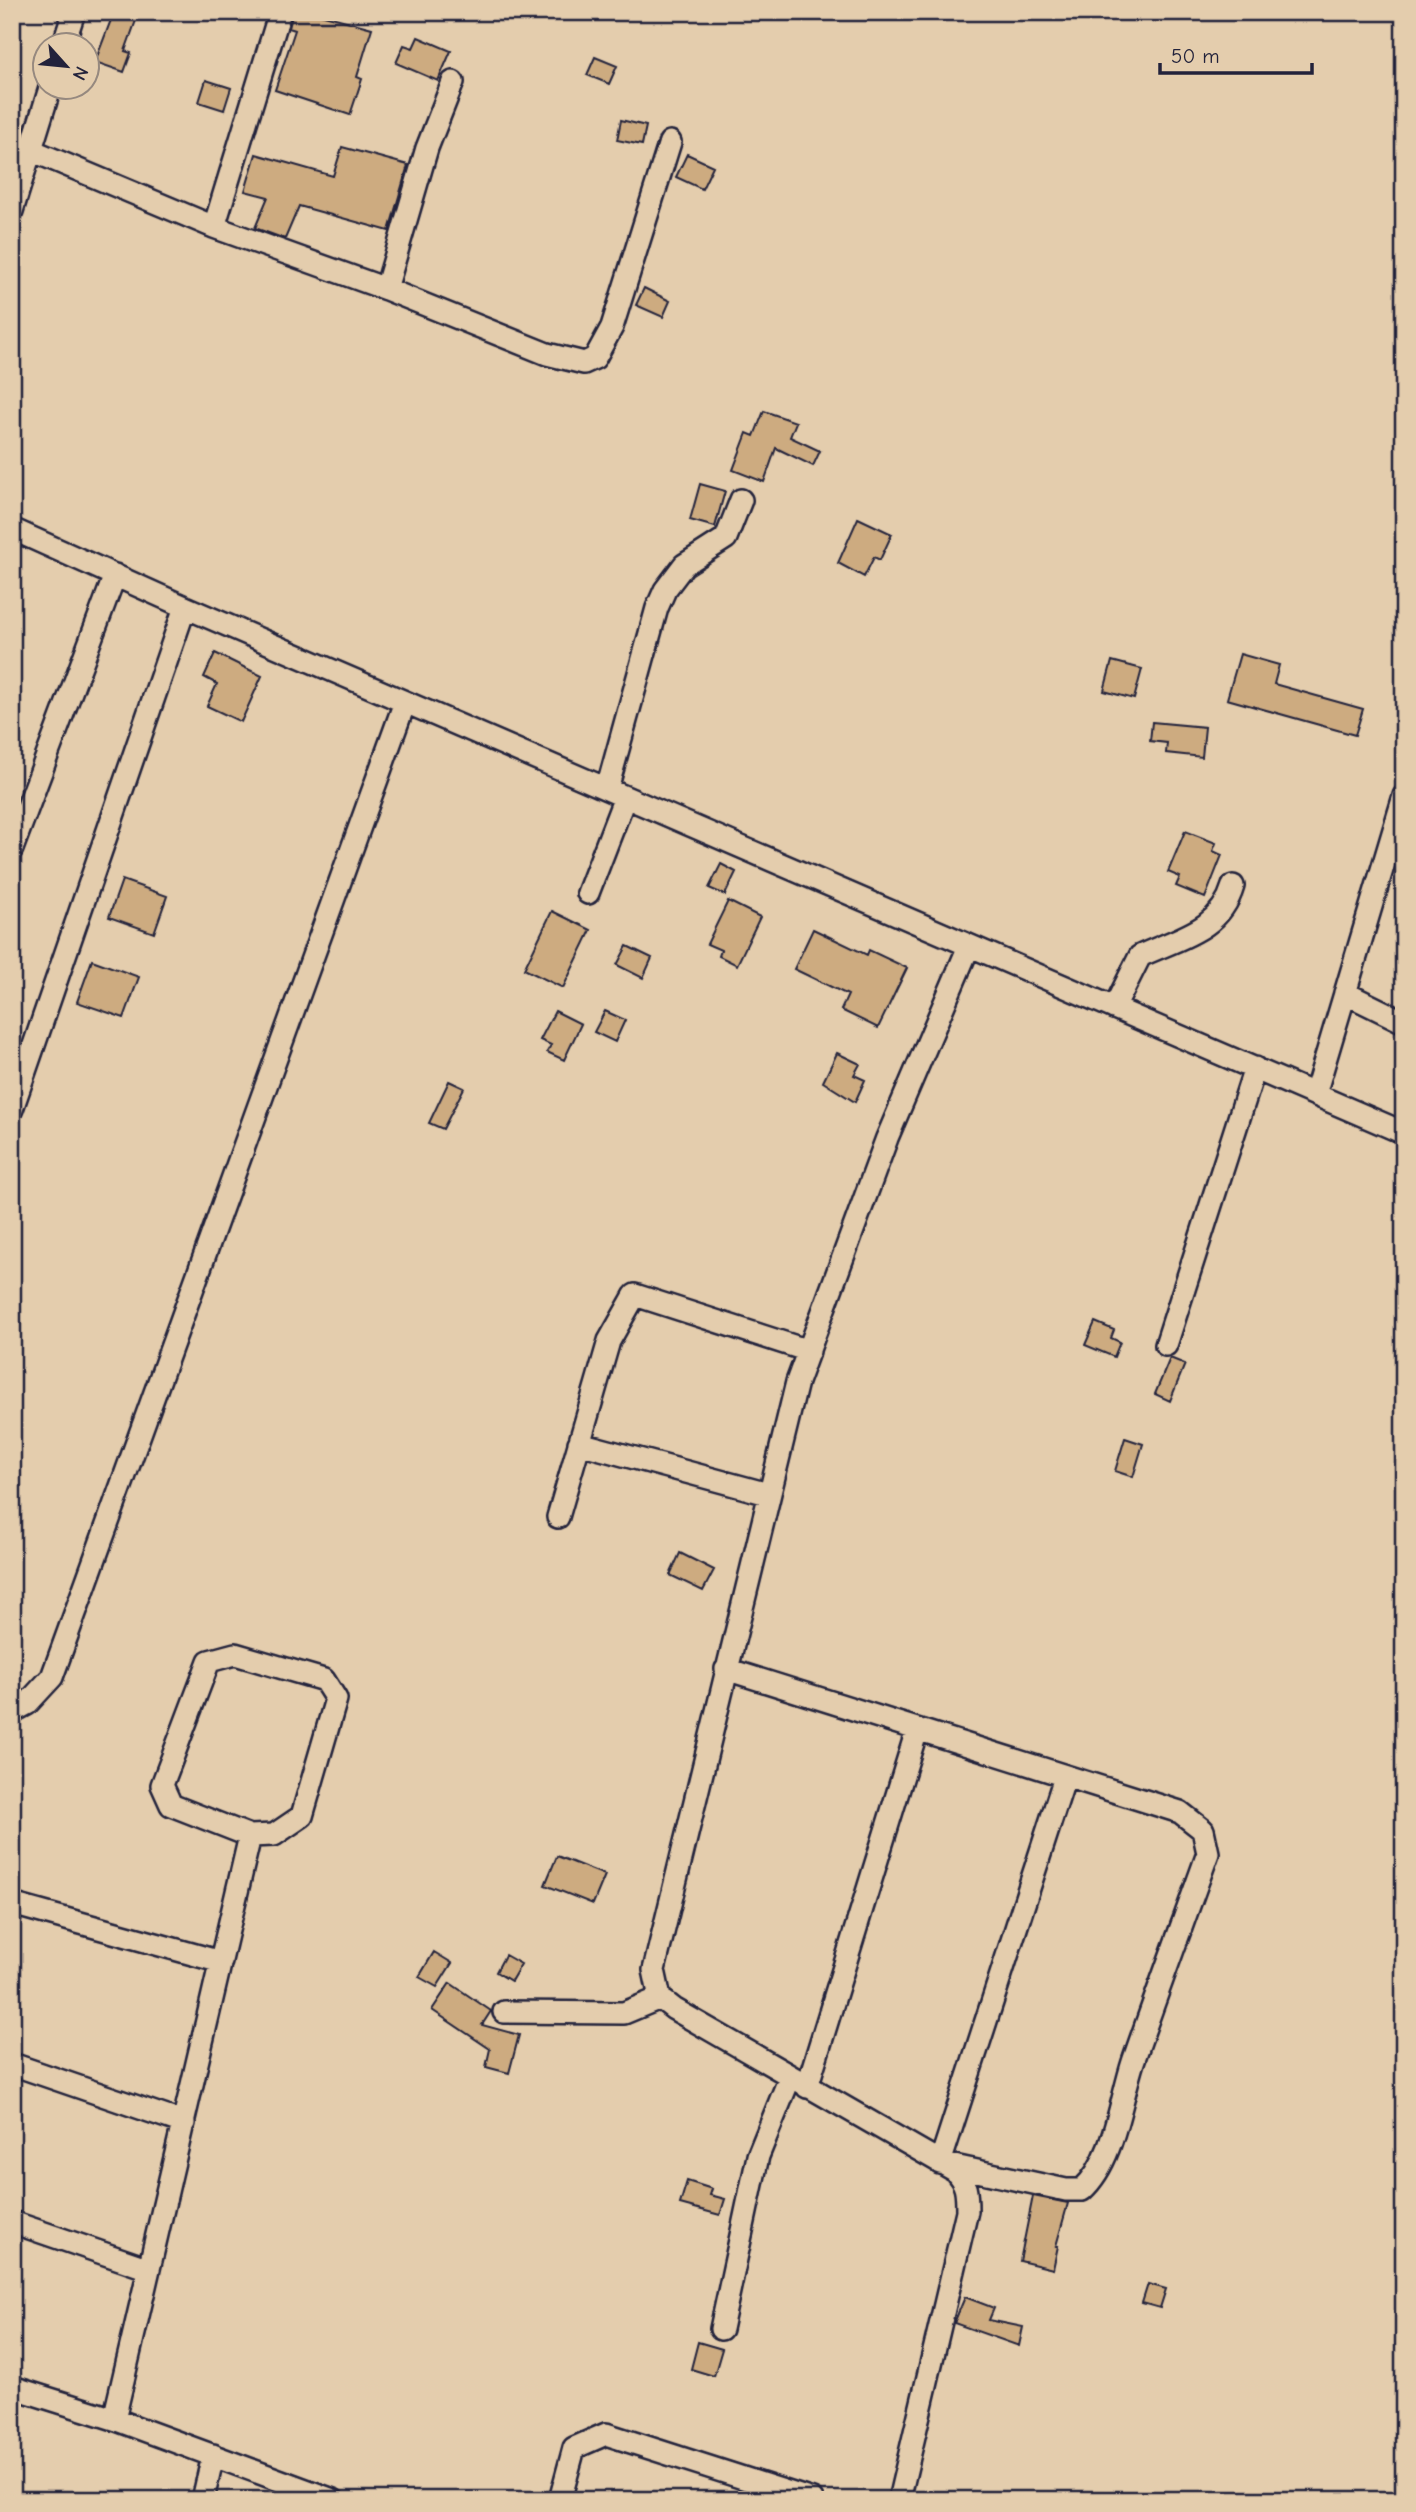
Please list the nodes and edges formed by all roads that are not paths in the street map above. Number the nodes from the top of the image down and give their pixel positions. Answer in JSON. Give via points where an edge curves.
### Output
{"nodes":[{"id":1,"x":74,"y":12,"type":"edge"},
{"id":2,"x":280,"y":12,"type":"edge"},
{"id":3,"x":68,"y":32,"type":"edge"},
{"id":4,"x":453,"y":82,"type":"dead end"},
{"id":5,"x":46,"y":102,"type":"edge"},
{"id":6,"x":670,"y":142,"type":"dead end"},
{"id":7,"x":31,"y":149,"type":"junction"},
{"id":8,"x":12,"y":211,"type":"edge"},
{"id":9,"x":214,"y":227,"type":"junction"},
{"id":10,"x":386,"y":289,"type":"junction"},
{"id":11,"x":741,"y":500,"type":"dead end"},
{"id":12,"x":12,"y":529,"type":"edge"},
{"id":13,"x":115,"y":575,"type":"junction"},
{"id":14,"x":185,"y":607,"type":"junction"},
{"id":15,"x":405,"y":702,"type":"junction"},
{"id":16,"x":616,"y":793,"type":"junction"},
{"id":17,"x":1404,"y":796,"type":"edge"},
{"id":18,"x":12,"y":849,"type":"edge"},
{"id":19,"x":1233,"y":886,"type":"dead end"},
{"id":20,"x":588,"y":893,"type":"dead end"},
{"id":21,"x":969,"y":946,"type":"junction"},
{"id":22,"x":1345,"y":993,"type":"junction"},
{"id":23,"x":1114,"y":1008,"type":"junction"},
{"id":24,"x":1404,"y":1022,"type":"edge"},
{"id":25,"x":1255,"y":1068,"type":"junction"},
{"id":26,"x":1315,"y":1094,"type":"junction"},
{"id":27,"x":12,"y":1109,"type":"edge"},
{"id":28,"x":1404,"y":1133,"type":"edge"},
{"id":29,"x":1166,"y":1345,"type":"dead end"},
{"id":30,"x":809,"y":1351,"type":"junction"},
{"id":31,"x":579,"y":1443,"type":"junction"},
{"id":32,"x":768,"y":1494,"type":"junction"},
{"id":33,"x":558,"y":1517,"type":"dead end"},
{"id":34,"x":726,"y":1669,"type":"junction"},
{"id":35,"x":12,"y":1712,"type":"edge"},
{"id":36,"x":917,"y":1730,"type":"junction"},
{"id":37,"x":1065,"y":1777,"type":"junction"},
{"id":38,"x":250,"y":1836,"type":"junction"},
{"id":39,"x":12,"y":1904,"type":"edge"},
{"id":40,"x":221,"y":1962,"type":"junction"},
{"id":41,"x":660,"y":1998,"type":"junction"},
{"id":42,"x":504,"y":2012,"type":"dead end"},
{"id":43,"x":12,"y":2064,"type":"edge"},
{"id":44,"x":798,"y":2082,"type":"junction"},
{"id":45,"x":184,"y":2123,"type":"junction"},
{"id":46,"x":940,"y":2163,"type":"junction"},
{"id":47,"x":12,"y":2222,"type":"edge"},
{"id":48,"x":149,"y":2270,"type":"junction"},
{"id":49,"x":721,"y":2329,"type":"dead end"},
{"id":50,"x":12,"y":2387,"type":"edge"},
{"id":51,"x":114,"y":2419,"type":"junction"},
{"id":52,"x":213,"y":2455,"type":"junction"},
{"id":53,"x":203,"y":2500,"type":"edge"},
{"id":54,"x":333,"y":2500,"type":"edge"},
{"id":55,"x":560,"y":2500,"type":"edge"},
{"id":56,"x":812,"y":2500,"type":"edge"},
{"id":57,"x":899,"y":2500,"type":"edge"}],
"edges":[{"from":1,"to":3,"type":"street"},
{"from":2,"to":9,"type":"street"},
{"from":4,"to":10,"type":"street","via":[[427,148]]},
{"from":5,"to":7,"type":"street"},
{"from":6,"to":10,"type":"street","via":[[612,327],[595,358],[584,363],[547,354]]},
{"from":7,"to":8,"type":"street"},
{"from":7,"to":9,"type":"street"},
{"from":9,"to":10,"type":"street"},
{"from":11,"to":16,"type":"street","via":[[726,538],[684,565],[657,608]]},
{"from":12,"to":13,"type":"street"},
{"from":13,"to":14,"type":"street"},
{"from":13,"to":18,"type":"street"},
{"from":14,"to":15,"type":"street"},
{"from":14,"to":27,"type":"street"},
{"from":15,"to":16,"type":"street"},
{"from":15,"to":35,"type":"street","via":[[52,1677],[27,1704]]},
{"from":16,"to":20,"type":"street"},
{"from":16,"to":21,"type":"street"},
{"from":17,"to":22,"type":"street"},
{"from":19,"to":23,"type":"street","via":[[1229,901],[1210,923],[1191,936],[1140,956]]},
{"from":21,"to":23,"type":"street"},
{"from":21,"to":30,"type":"street","via":[[887,1138]]},
{"from":22,"to":24,"type":"street"},
{"from":22,"to":26,"type":"street"},
{"from":23,"to":25,"type":"street"},
{"from":25,"to":26,"type":"street"},
{"from":25,"to":29,"type":"street"},
{"from":26,"to":28,"type":"street"},
{"from":30,"to":31,"type":"street","via":[[635,1295],[609,1340]]},
{"from":30,"to":32,"type":"street"},
{"from":31,"to":32,"type":"street"},
{"from":31,"to":33,"type":"street"},
{"from":32,"to":34,"type":"street"},
{"from":34,"to":36,"type":"street"},
{"from":34,"to":41,"type":"street","via":[[654,1970]]},
{"from":36,"to":37,"type":"street"},
{"from":36,"to":44,"type":"street"},
{"from":37,"to":46,"type":"street"},
{"from":37,"to":46,"type":"street","via":[[1180,1812],[1203,1830],[1208,1853],[1093,2180],[1082,2190],[1066,2190]]},
{"from":38,"to":38,"type":"street","via":[[171,1805],[162,1785],[209,1661],[235,1654],[324,1680],[336,1699],[302,1816],[274,1835]]},
{"from":38,"to":40,"type":"street"},
{"from":39,"to":40,"type":"street"},
{"from":40,"to":45,"type":"street"},
{"from":41,"to":42,"type":"street","via":[[624,2013]]},
{"from":41,"to":44,"type":"street"},
{"from":43,"to":45,"type":"street"},
{"from":44,"to":46,"type":"street"},
{"from":44,"to":49,"type":"street","via":[[758,2156]]},
{"from":45,"to":48,"type":"street"},
{"from":46,"to":57,"type":"street","via":[[963,2179],[967,2211]]},
{"from":47,"to":48,"type":"street"},
{"from":48,"to":51,"type":"street"},
{"from":50,"to":51,"type":"street"},
{"from":51,"to":52,"type":"street"},
{"from":52,"to":53,"type":"street"},
{"from":52,"to":54,"type":"street"},
{"from":55,"to":56,"type":"street","via":[[574,2448],[606,2434]]}]}
